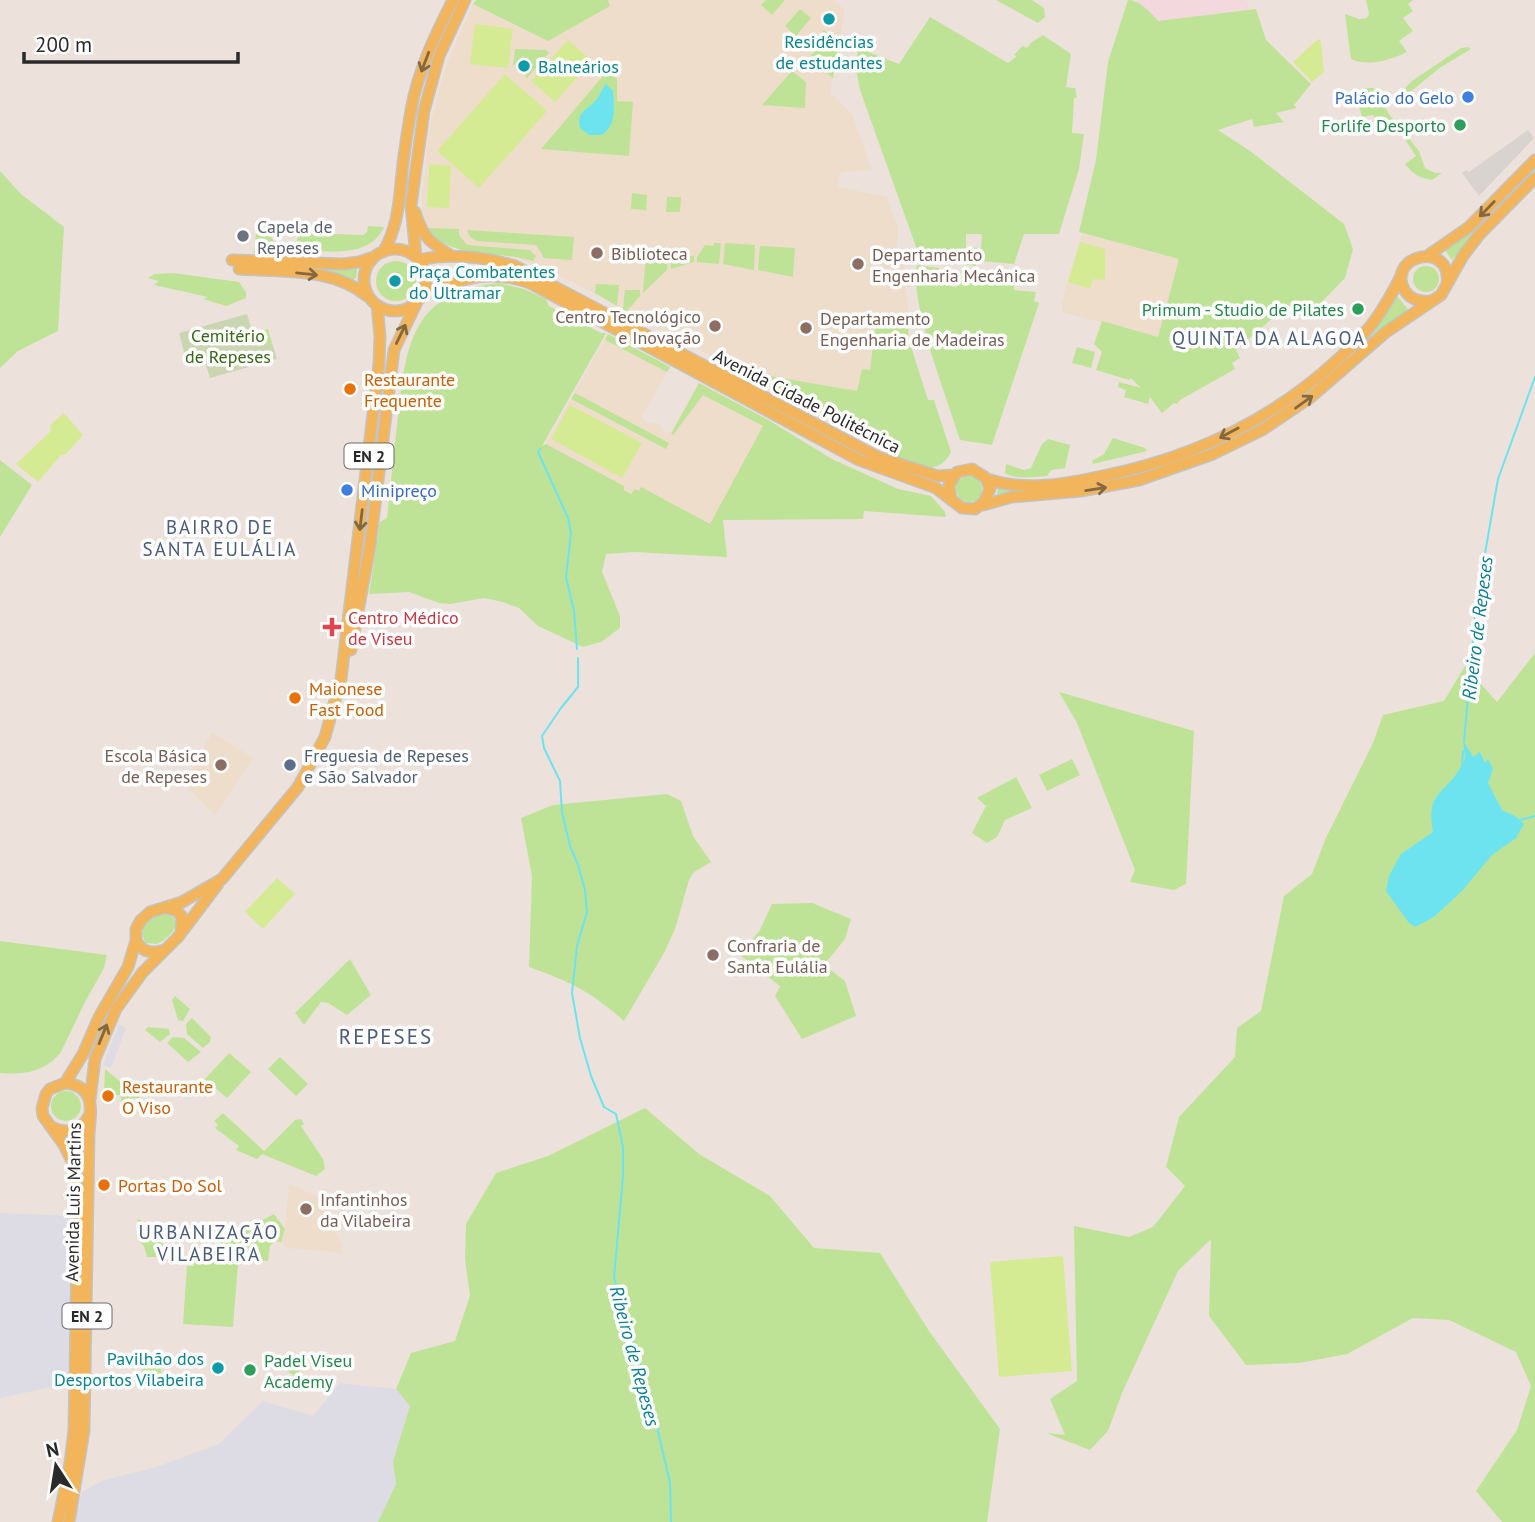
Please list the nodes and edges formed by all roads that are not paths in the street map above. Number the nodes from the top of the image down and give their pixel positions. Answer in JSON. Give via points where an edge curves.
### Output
{"nodes":[{"id":1,"x":453,"y":0,"type":"edge"},
{"id":2,"x":465,"y":0,"type":"edge"},
{"id":3,"x":1535,"y":160,"type":"edge"},
{"id":4,"x":1535,"y":177,"type":"edge"},
{"id":5,"x":411,"y":205,"type":"junction"},
{"id":6,"x":379,"y":254,"type":"junction"},
{"id":7,"x":452,"y":256,"type":"junction"},
{"id":8,"x":1427,"y":256,"type":"junction"},
{"id":9,"x":417,"y":258,"type":"junction"},
{"id":10,"x":232,"y":260,"type":"dead end"},
{"id":11,"x":240,"y":270,"type":"dead end"},
{"id":12,"x":1402,"y":274,"type":"junction"},
{"id":13,"x":1447,"y":285,"type":"junction"},
{"id":14,"x":420,"y":298,"type":"junction"},
{"id":15,"x":1430,"y":301,"type":"junction"},
{"id":16,"x":373,"y":302,"type":"junction"},
{"id":17,"x":953,"y":475,"type":"junction"},
{"id":18,"x":987,"y":479,"type":"junction"},
{"id":19,"x":951,"y":500,"type":"junction"},
{"id":20,"x":981,"y":506,"type":"junction"},
{"id":21,"x":341,"y":679,"type":"junction"},
{"id":22,"x":222,"y":879,"type":"junction"},
{"id":23,"x":161,"y":906,"type":"junction"},
{"id":24,"x":181,"y":932,"type":"junction"},
{"id":25,"x":136,"y":940,"type":"junction"},
{"id":26,"x":166,"y":950,"type":"junction"},
{"id":27,"x":65,"y":1083,"type":"junction"},
{"id":28,"x":89,"y":1101,"type":"junction"},
{"id":29,"x":47,"y":1122,"type":"junction"},
{"id":30,"x":58,"y":1522,"type":"edge"},
{"id":31,"x":69,"y":1522,"type":"edge"}],
"edges":[{"from":1,"to":6,"type":"main road","number":"EN 2","one_way":true,"via":[[416,86],[398,216]]},
{"from":2,"to":5,"type":"main road","via":[[429,86]]},
{"from":3,"to":8,"type":"main road","one_way":true,"via":[[1469,227]]},
{"from":4,"to":13,"type":"main road","via":[[1479,235]]},
{"from":5,"to":7,"type":"main road","via":[[423,234]]},
{"from":5,"to":9,"type":"main road"},
{"from":6,"to":9,"type":"main road","via":[[400,249]]},
{"from":6,"to":10,"type":"main road","via":[[342,264]]},
{"from":6,"to":16,"type":"main road","number":"EN 2","via":[[367,266],[364,281]]},
{"from":7,"to":9,"type":"main road","name":"Avenida Cidade Politécnica"},
{"from":7,"to":17,"type":"main road","name":"Avenida Cidade Politécnica","via":[[515,266],[878,457],[937,476]]},
{"from":8,"to":12,"type":"main road","via":[[1408,262]]},
{"from":8,"to":13,"type":"main road","via":[[1444,266]]},
{"from":9,"to":14,"type":"main road","via":[[426,274]]},
{"from":11,"to":16,"type":"main road","one_way":true,"via":[[323,275],[348,284]]},
{"from":12,"to":15,"type":"main road","via":[[1409,295]]},
{"from":12,"to":18,"type":"main road","one_way":true,"via":[[1374,322],[1324,372],[1276,407],[1216,440],[1151,465],[1074,482],[1009,486]]},
{"from":13,"to":15,"type":"main road"},
{"from":14,"to":16,"type":"main road","via":[[398,311]]},
{"from":14,"to":19,"type":"main road","name":"Avenida Cidade Politécnica","via":[[471,276],[530,283],[838,449],[927,484]]},
{"from":21,"to":14,"type":"main road","number":"EN 2","one_way":true,"via":[[370,546],[392,358]]},
{"from":20,"to":15,"type":"main road","one_way":true,"via":[[993,500],[1139,480],[1237,443],[1311,397]]},
{"from":16,"to":21,"type":"main road","number":"EN 2","one_way":true,"via":[[380,336],[379,364]]},
{"from":17,"to":18,"type":"main road","via":[[972,468]]},
{"from":17,"to":19,"type":"main road","via":[[948,490]]},
{"from":18,"to":20,"type":"main road","via":[[989,494]]},
{"from":19,"to":20,"type":"main road","via":[[962,508]]},
{"from":21,"to":22,"type":"main road","number":"EN 2","via":[[325,737],[309,770]]},
{"from":22,"to":23,"type":"main road","number":"EN 2","via":[[182,902]]},
{"from":22,"to":24,"type":"main road","number":"EN 2"},
{"from":23,"to":24,"type":"main road","via":[[171,907],[182,917]]},
{"from":23,"to":25,"type":"main road","number":"EN 2","via":[[141,920]]},
{"from":24,"to":26,"type":"main road","number":"EN 2"},
{"from":25,"to":26,"type":"main road","via":[[147,952]]},
{"from":25,"to":27,"type":"main road","number":"EN 2","via":[[128,967]]},
{"from":28,"to":26,"type":"main road","name":"Avenida Luis Martins","number":"EN 2","one_way":true,"via":[[95,1059],[108,1023],[136,981]]},
{"from":27,"to":28,"type":"main road","via":[[81,1087]]},
{"from":27,"to":29,"type":"main road","number":"EN 2","via":[[46,1094],[42,1108]]},
{"from":28,"to":29,"type":"main road","name":"Avenida Luis Martins","via":[[89,1117],[78,1129],[61,1131]]},
{"from":28,"to":31,"type":"main road","name":"Avenida Luis Martins","number":"EN 2","via":[[84,1431]]},
{"from":29,"to":30,"type":"main road","number":"EN 2","via":[[72,1161],[78,1194],[74,1430]]}]}
